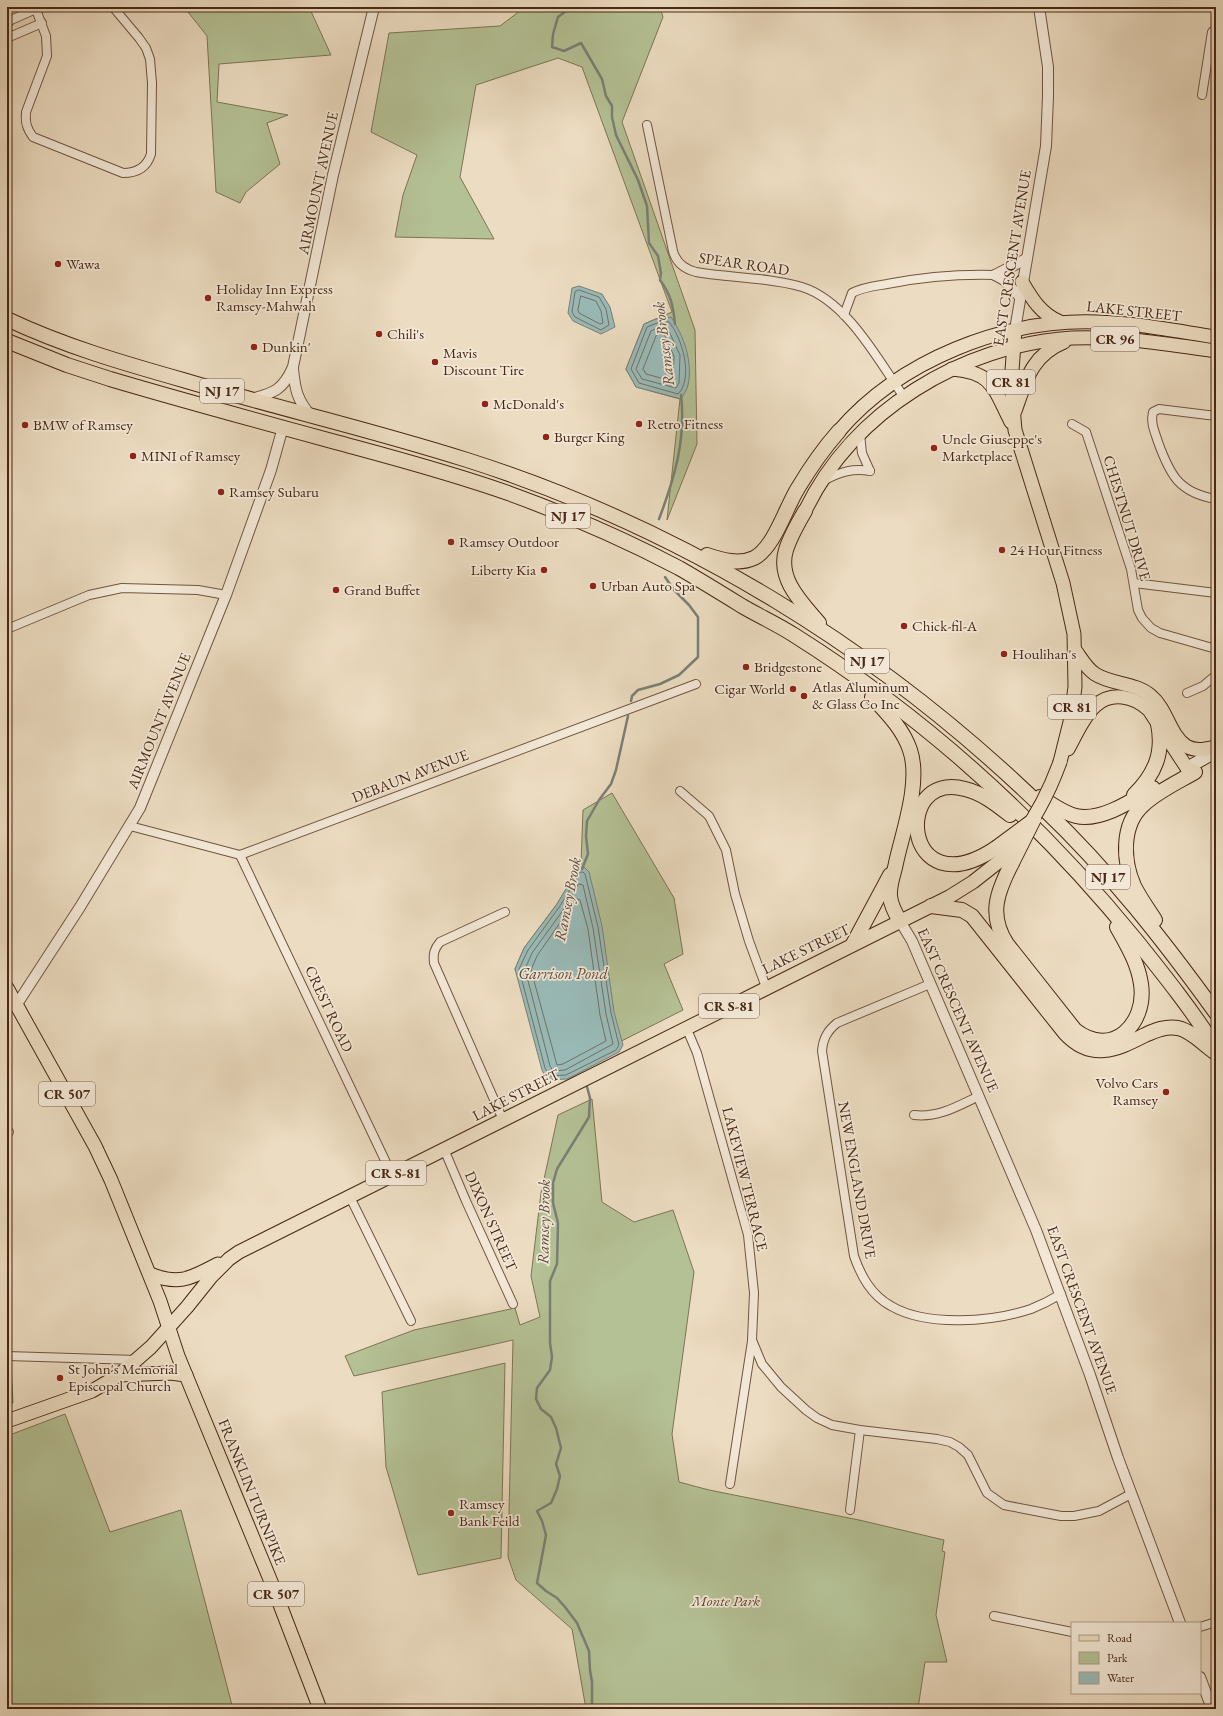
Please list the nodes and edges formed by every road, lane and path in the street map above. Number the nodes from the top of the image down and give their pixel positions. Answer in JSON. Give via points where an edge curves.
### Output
{"nodes":[{"id":1,"x":113,"y":7,"type":"edge"},
{"id":2,"x":374,"y":7,"type":"edge"},
{"id":3,"x":1039,"y":7,"type":"edge"},
{"id":4,"x":36,"y":8,"type":"edge"},
{"id":5,"x":42,"y":23,"type":"junction"},
{"id":6,"x":7,"y":24,"type":"edge"},
{"id":7,"x":1216,"y":28,"type":"edge"},
{"id":8,"x":7,"y":38,"type":"edge"},
{"id":9,"x":1202,"y":95,"type":"dead end"},
{"id":10,"x":647,"y":125,"type":"dead end"},
{"id":11,"x":1026,"y":259,"type":"junction"},
{"id":12,"x":995,"y":275,"type":"junction"},
{"id":13,"x":1022,"y":282,"type":"junction"},
{"id":14,"x":1020,"y":297,"type":"junction"},
{"id":15,"x":844,"y":315,"type":"junction"},
{"id":16,"x":7,"y":319,"type":"edge"},
{"id":17,"x":1060,"y":322,"type":"junction"},
{"id":18,"x":1015,"y":330,"type":"junction"},
{"id":19,"x":1216,"y":337,"type":"edge"},
{"id":20,"x":1073,"y":338,"type":"junction"},
{"id":21,"x":7,"y":342,"type":"edge"},
{"id":22,"x":1014,"y":347,"type":"junction"},
{"id":23,"x":1216,"y":351,"type":"edge"},
{"id":24,"x":293,"y":367,"type":"junction"},
{"id":25,"x":952,"y":369,"type":"junction"},
{"id":26,"x":894,"y":383,"type":"junction"},
{"id":27,"x":904,"y":397,"type":"junction"},
{"id":28,"x":249,"y":399,"type":"junction"},
{"id":29,"x":1013,"y":416,"type":"junction"},
{"id":30,"x":1216,"y":416,"type":"edge"},
{"id":31,"x":312,"y":417,"type":"junction"},
{"id":32,"x":1072,"y":424,"type":"dead end"},
{"id":33,"x":283,"y":428,"type":"junction"},
{"id":34,"x":1015,"y":430,"type":"junction"},
{"id":35,"x":839,"y":431,"type":"joint"},
{"id":36,"x":860,"y":434,"type":"junction"},
{"id":37,"x":822,"y":481,"type":"junction"},
{"id":38,"x":1216,"y":499,"type":"edge"},
{"id":39,"x":805,"y":511,"type":"joint"},
{"id":40,"x":668,"y":542,"type":"junction"},
{"id":41,"x":1134,"y":583,"type":"junction"},
{"id":42,"x":1216,"y":593,"type":"edge"},
{"id":43,"x":226,"y":595,"type":"junction"},
{"id":44,"x":7,"y":628,"type":"edge"},
{"id":45,"x":828,"y":634,"type":"junction"},
{"id":46,"x":1216,"y":649,"type":"edge"},
{"id":47,"x":1075,"y":650,"type":"junction"},
{"id":48,"x":845,"y":669,"type":"junction"},
{"id":49,"x":1216,"y":675,"type":"edge"},
{"id":50,"x":696,"y":684,"type":"dead end"},
{"id":51,"x":1188,"y":693,"type":"dead end"},
{"id":52,"x":1158,"y":724,"type":"junction"},
{"id":53,"x":1216,"y":748,"type":"edge"},
{"id":54,"x":1216,"y":761,"type":"edge"},
{"id":55,"x":1060,"y":762,"type":"junction"},
{"id":56,"x":1191,"y":770,"type":"junction"},
{"id":57,"x":1009,"y":777,"type":"junction"},
{"id":58,"x":680,"y":791,"type":"dead end"},
{"id":59,"x":1124,"y":804,"type":"junction"},
{"id":60,"x":1034,"y":819,"type":"junction"},
{"id":61,"x":130,"y":826,"type":"junction"},
{"id":62,"x":1056,"y":850,"type":"junction"},
{"id":63,"x":240,"y":855,"type":"junction"},
{"id":64,"x":1005,"y":856,"type":"junction"},
{"id":65,"x":896,"y":864,"type":"junction"},
{"id":66,"x":1098,"y":894,"type":"junction"},
{"id":67,"x":931,"y":906,"type":"junction"},
{"id":68,"x":505,"y":912,"type":"dead end"},
{"id":69,"x":900,"y":921,"type":"junction"},
{"id":70,"x":853,"y":944,"type":"junction"},
{"id":71,"x":1195,"y":983,"type":"junction"},
{"id":72,"x":930,"y":984,"type":"junction"},
{"id":73,"x":766,"y":987,"type":"junction"},
{"id":74,"x":7,"y":988,"type":"edge"},
{"id":75,"x":17,"y":1004,"type":"junction"},
{"id":76,"x":1216,"y":1013,"type":"edge"},
{"id":77,"x":686,"y":1027,"type":"junction"},
{"id":78,"x":1216,"y":1048,"type":"edge"},
{"id":79,"x":1216,"y":1054,"type":"edge"},
{"id":80,"x":979,"y":1096,"type":"junction"},
{"id":81,"x":914,"y":1115,"type":"dead end"},
{"id":82,"x":503,"y":1120,"type":"junction"},
{"id":83,"x":444,"y":1149,"type":"junction"},
{"id":84,"x":392,"y":1175,"type":"junction"},
{"id":85,"x":350,"y":1197,"type":"junction"},
{"id":86,"x":229,"y":1258,"type":"junction"},
{"id":87,"x":150,"y":1274,"type":"junction"},
{"id":88,"x":1060,"y":1294,"type":"junction"},
{"id":89,"x":513,"y":1304,"type":"dead end"},
{"id":90,"x":411,"y":1321,"type":"dead end"},
{"id":91,"x":169,"y":1326,"type":"junction"},
{"id":92,"x":752,"y":1340,"type":"junction"},
{"id":93,"x":7,"y":1356,"type":"edge"},
{"id":94,"x":138,"y":1360,"type":"junction"},
{"id":95,"x":119,"y":1375,"type":"junction"},
{"id":96,"x":186,"y":1375,"type":"junction"},
{"id":97,"x":7,"y":1421,"type":"edge"},
{"id":98,"x":860,"y":1430,"type":"junction"},
{"id":99,"x":730,"y":1484,"type":"dead end"},
{"id":100,"x":1132,"y":1494,"type":"junction"},
{"id":101,"x":850,"y":1510,"type":"dead end"},
{"id":102,"x":994,"y":1616,"type":"dead end"},
{"id":103,"x":1180,"y":1622,"type":"edge"},
{"id":104,"x":1216,"y":1622,"type":"edge"},
{"id":105,"x":1201,"y":1627,"type":"edge"},
{"id":106,"x":1071,"y":1632,"type":"edge"},
{"id":107,"x":1201,"y":1680,"type":"edge"},
{"id":108,"x":320,"y":1709,"type":"edge"},
{"id":109,"x":1212,"y":1709,"type":"edge"}],
"edges":[{"from":1,"to":5,"type":"street","via":[[146,48],[152,71],[151,154],[149,161],[142,168],[130,173],[123,173],[33,137],[28,130],[26,112],[47,56],[47,42]]},
{"from":2,"to":24,"type":"street","name":"AIRMOUNT AVENUE","via":[[333,176]]},
{"from":3,"to":11,"type":"street","name":"EAST CRESCENT AVENUE","via":[[1048,67],[1046,146]]},
{"from":4,"to":5,"type":"street"},
{"from":4,"to":6,"type":"street"},
{"from":5,"to":8,"type":"street"},
{"from":7,"to":9,"type":"street","via":[[1212,32]]},
{"from":10,"to":15,"type":"street","name":"SPEAR ROAD","via":[[676,260],[696,272],[804,288],[825,298]]},
{"from":11,"to":12,"type":"street"},
{"from":11,"to":13,"type":"street","name":"EAST CRESCENT AVENUE"},
{"from":12,"to":14,"type":"street","via":[[1004,280]]},
{"from":12,"to":15,"type":"street","via":[[944,276],[860,289],[852,293]]},
{"from":13,"to":14,"type":"street","name":"EAST CRESCENT AVENUE"},
{"from":13,"to":17,"type":"main road","via":[[1039,308]]},
{"from":14,"to":18,"type":"street","name":"EAST CRESCENT AVENUE"},
{"from":15,"to":26,"type":"street","name":"SPEAR ROAD"},
{"from":16,"to":28,"type":"highway","number":"NJ 17","via":[[76,347]]},
{"from":17,"to":18,"type":"main road","name":"LAKE STREET","number":"CR 96"},
{"from":17,"to":19,"type":"main road","name":"LAKE STREET","number":"CR 96","via":[[1123,323]]},
{"from":18,"to":22,"type":"main road","name":"EAST CRESCENT AVENUE"},
{"from":18,"to":26,"type":"main road","name":"LAKE STREET","via":[[981,339],[949,352]]},
{"from":20,"to":22,"type":"main road","name":"LAKE STREET","number":"CR 96"},
{"from":20,"to":23,"type":"main road","name":"LAKE STREET","number":"CR 96","via":[[1115,339]]},
{"from":20,"to":29,"type":"main road","via":[[1054,347],[1037,361],[1027,377]]},
{"from":21,"to":33,"type":"highway","number":"NJ 17","via":[[110,379]]},
{"from":22,"to":25,"type":"main road","name":"LAKE STREET"},
{"from":22,"to":29,"type":"main road","name":"EAST CRESCENT AVENUE","number":"CR 81","via":[[1011,384]]},
{"from":24,"to":28,"type":"street","name":"AIRMOUNT AVENUE","via":[[288,379],[279,389]]},
{"from":24,"to":31,"type":"street","name":"AIRMOUNT AVENUE","via":[[300,402]]},
{"from":25,"to":27,"type":"main road","name":"LAKE STREET"},
{"from":25,"to":34,"type":"main road","via":[[975,373],[984,378],[993,388]]},
{"from":26,"to":27,"type":"street","name":"SPEAR ROAD"},
{"from":26,"to":35,"type":"main road","name":"LAKE STREET","via":[[868,403]]},
{"from":27,"to":36,"type":"main road","name":"LAKE STREET"},
{"from":28,"to":31,"type":"highway","number":"NJ 17"},
{"from":29,"to":34,"type":"main road","name":"EAST CRESCENT AVENUE","number":"CR 81"},
{"from":30,"to":38,"type":"street","via":[[1160,408],[1153,412],[1152,422],[1166,463],[1175,479],[1197,494]]},
{"from":31,"to":40,"type":"highway","number":"NJ 17","via":[[420,446],[507,474],[590,506]]},
{"from":32,"to":41,"type":"street","name":"CHESTNUT DRIVE","via":[[1086,432]]},
{"from":33,"to":43,"type":"street","name":"AIRMOUNT AVENUE","via":[[271,470]]},
{"from":33,"to":48,"type":"highway","number":"NJ 17","via":[[507,492],[584,523],[681,569],[791,632]]},
{"from":34,"to":47,"type":"main road","name":"EAST CRESCENT AVENUE","number":"CR 81","via":[[1064,588]]},
{"from":35,"to":40,"type":"highway","via":[[803,479],[770,542],[760,554],[745,561],[727,560]]},
{"from":36,"to":37,"type":"main road","name":"LAKE STREET"},
{"from":36,"to":37,"type":"street","via":[[862,453],[870,471],[845,471]]},
{"from":37,"to":39,"type":"main road","name":"LAKE STREET"},
{"from":39,"to":45,"type":"highway","via":[[785,552],[785,570],[796,595]]},
{"from":40,"to":45,"type":"highway","number":"NJ 17","via":[[755,589]]},
{"from":41,"to":42,"type":"street"},
{"from":41,"to":46,"type":"street","name":"CHESTNUT DRIVE","via":[[1140,614],[1151,628],[1165,635]]},
{"from":43,"to":44,"type":"street","via":[[198,590],[122,588],[74,601]]},
{"from":43,"to":61,"type":"street","name":"AIRMOUNT AVENUE","via":[[140,808]]},
{"from":45,"to":57,"type":"highway","number":"NJ 17","via":[[907,690]]},
{"from":47,"to":53,"type":"main road","via":[[1094,674],[1134,686],[1151,696],[1185,745],[1198,750]]},
{"from":47,"to":55,"type":"main road","name":"EAST CRESCENT AVENUE","number":"CR 81","via":[[1072,711]]},
{"from":48,"to":62,"type":"highway","number":"NJ 17","via":[[958,757]]},
{"from":48,"to":65,"type":"highway","via":[[893,720],[904,736],[912,758],[912,790]]},
{"from":49,"to":51,"type":"street","via":[[1203,686]]},
{"from":50,"to":63,"type":"street","name":"DEBAUN AVENUE"},
{"from":52,"to":55,"type":"main road","via":[[1149,710],[1134,700],[1117,697],[1106,699],[1091,710]]},
{"from":52,"to":56,"type":"main road"},
{"from":52,"to":59,"type":"highway","via":[[1161,748],[1155,769]]},
{"from":53,"to":56,"type":"main road"},
{"from":54,"to":56,"type":"main road"},
{"from":55,"to":60,"type":"main road","name":"EAST CRESCENT AVENUE","number":"CR 81","bridge":true},
{"from":56,"to":59,"type":"highway"},
{"from":56,"to":71,"type":"highway","via":[[1138,810],[1130,826],[1126,847],[1128,866],[1135,887]]},
{"from":57,"to":59,"type":"highway","via":[[1076,816],[1097,816]]},
{"from":57,"to":71,"type":"highway","number":"NJ 17","via":[[1045,809],[1087,854],[1138,911]]},
{"from":58,"to":73,"type":"street","via":[[708,816],[726,850],[737,901],[758,970]]},
{"from":60,"to":64,"type":"highway","bridge":true},
{"from":60,"to":64,"type":"highway","bridge":true},
{"from":61,"to":63,"type":"street"},
{"from":61,"to":75,"type":"street","name":"AIRMOUNT AVENUE"},
{"from":62,"to":64,"type":"highway","via":[[991,800],[978,793],[951,787],[938,790],[927,799],[919,812],[917,836],[923,848],[938,861],[952,864],[965,863],[981,857]]},
{"from":62,"to":66,"type":"highway","number":"NJ 17"},
{"from":63,"to":84,"type":"street","name":"CREST ROAD"},
{"from":64,"to":66,"type":"highway","via":[[996,901],[996,917],[1000,931],[1075,1030],[1093,1039],[1106,1040],[1114,1039],[1126,1032],[1135,1021],[1141,1004],[1141,985],[1130,950]]},
{"from":64,"to":67,"type":"main road","name":"EAST CRESCENT AVENUE","via":[[973,882]]},
{"from":65,"to":69,"type":"highway","via":[[890,895],[892,908]]},
{"from":65,"to":70,"type":"highway"},
{"from":66,"to":78,"type":"highway","number":"NJ 17","via":[[1154,962]]},
{"from":67,"to":69,"type":"main road","name":"EAST CRESCENT AVENUE"},
{"from":67,"to":79,"type":"highway","via":[[962,910],[972,916],[1065,1033],[1081,1046],[1111,1050],[1170,1027],[1190,1033]]},
{"from":68,"to":82,"type":"street","via":[[440,942],[433,956]]},
{"from":69,"to":70,"type":"main road","name":"LAKE STREET","number":"CR S-81"},
{"from":69,"to":72,"type":"street","name":"EAST CRESCENT AVENUE","via":[[912,941]]},
{"from":70,"to":73,"type":"main road","name":"LAKE STREET","number":"CR S-81"},
{"from":71,"to":76,"type":"highway","number":"NJ 17"},
{"from":72,"to":80,"type":"street","name":"EAST CRESCENT AVENUE"},
{"from":72,"to":88,"type":"street","name":"NEW ENGLAND DRIVE","via":[[837,1023],[830,1029],[823,1043],[822,1051],[851,1240],[858,1269],[872,1290],[890,1306],[927,1317],[954,1320],[989,1317],[1029,1309]]},
{"from":73,"to":77,"type":"main road","name":"LAKE STREET","number":"CR S-81"},
{"from":74,"to":75,"type":"main road","number":"CR 507"},
{"from":75,"to":87,"type":"main road","number":"CR 507","via":[[95,1146]]},
{"from":77,"to":82,"type":"main road","name":"LAKE STREET","number":"CR S-81"},
{"from":77,"to":92,"type":"street","name":"LAKEVIEW TERRACE","via":[[697,1053],[748,1235],[754,1293]]},
{"from":80,"to":81,"type":"street","via":[[938,1114],[926,1117]]},
{"from":80,"to":88,"type":"street","name":"EAST CRESCENT AVENUE","via":[[1036,1230]]},
{"from":82,"to":83,"type":"main road","name":"LAKE STREET","number":"CR S-81"},
{"from":83,"to":84,"type":"main road","name":"LAKE STREET","number":"CR S-81"},
{"from":83,"to":89,"type":"street","name":"DIXON STREET"},
{"from":84,"to":85,"type":"main road","name":"LAKE STREET","number":"CR S-81"},
{"from":85,"to":86,"type":"main road","name":"LAKE STREET","number":"CR S-81"},
{"from":85,"to":90,"type":"street"},
{"from":86,"to":87,"type":"main road","via":[[201,1273],[180,1280],[162,1279]]},
{"from":86,"to":91,"type":"main road","name":"LAKE STREET","number":"CR S-81"},
{"from":87,"to":91,"type":"main road","number":"CR 507"},
{"from":88,"to":100,"type":"street","name":"EAST CRESCENT AVENUE"},
{"from":91,"to":94,"type":"main road","name":"LAKE STREET"},
{"from":91,"to":96,"type":"main road","name":"FRANKLIN TURNPIKE","number":"CR 507"},
{"from":92,"to":98,"type":"street","name":"LAKEVIEW TERRACE","via":[[762,1364],[770,1375],[806,1410],[832,1425]]},
{"from":92,"to":99,"type":"street"},
{"from":93,"to":94,"type":"street"},
{"from":94,"to":95,"type":"main road","name":"LAKE STREET"},
{"from":95,"to":96,"type":"main road"},
{"from":95,"to":97,"type":"main road","name":"LAKE STREET","via":[[92,1391]]},
{"from":96,"to":108,"type":"main road","name":"FRANKLIN TURNPIKE","number":"CR 507"},
{"from":98,"to":100,"type":"street","name":"LAKEVIEW TERRACE","via":[[950,1442],[968,1455],[987,1493],[1013,1508],[1074,1516],[1099,1511]]},
{"from":98,"to":101,"type":"street"},
{"from":100,"to":103,"type":"street","name":"EAST CRESCENT AVENUE"},
{"from":102,"to":106,"type":"street"},
{"from":104,"to":105,"type":"street"},
{"from":107,"to":109,"type":"street"}]}
